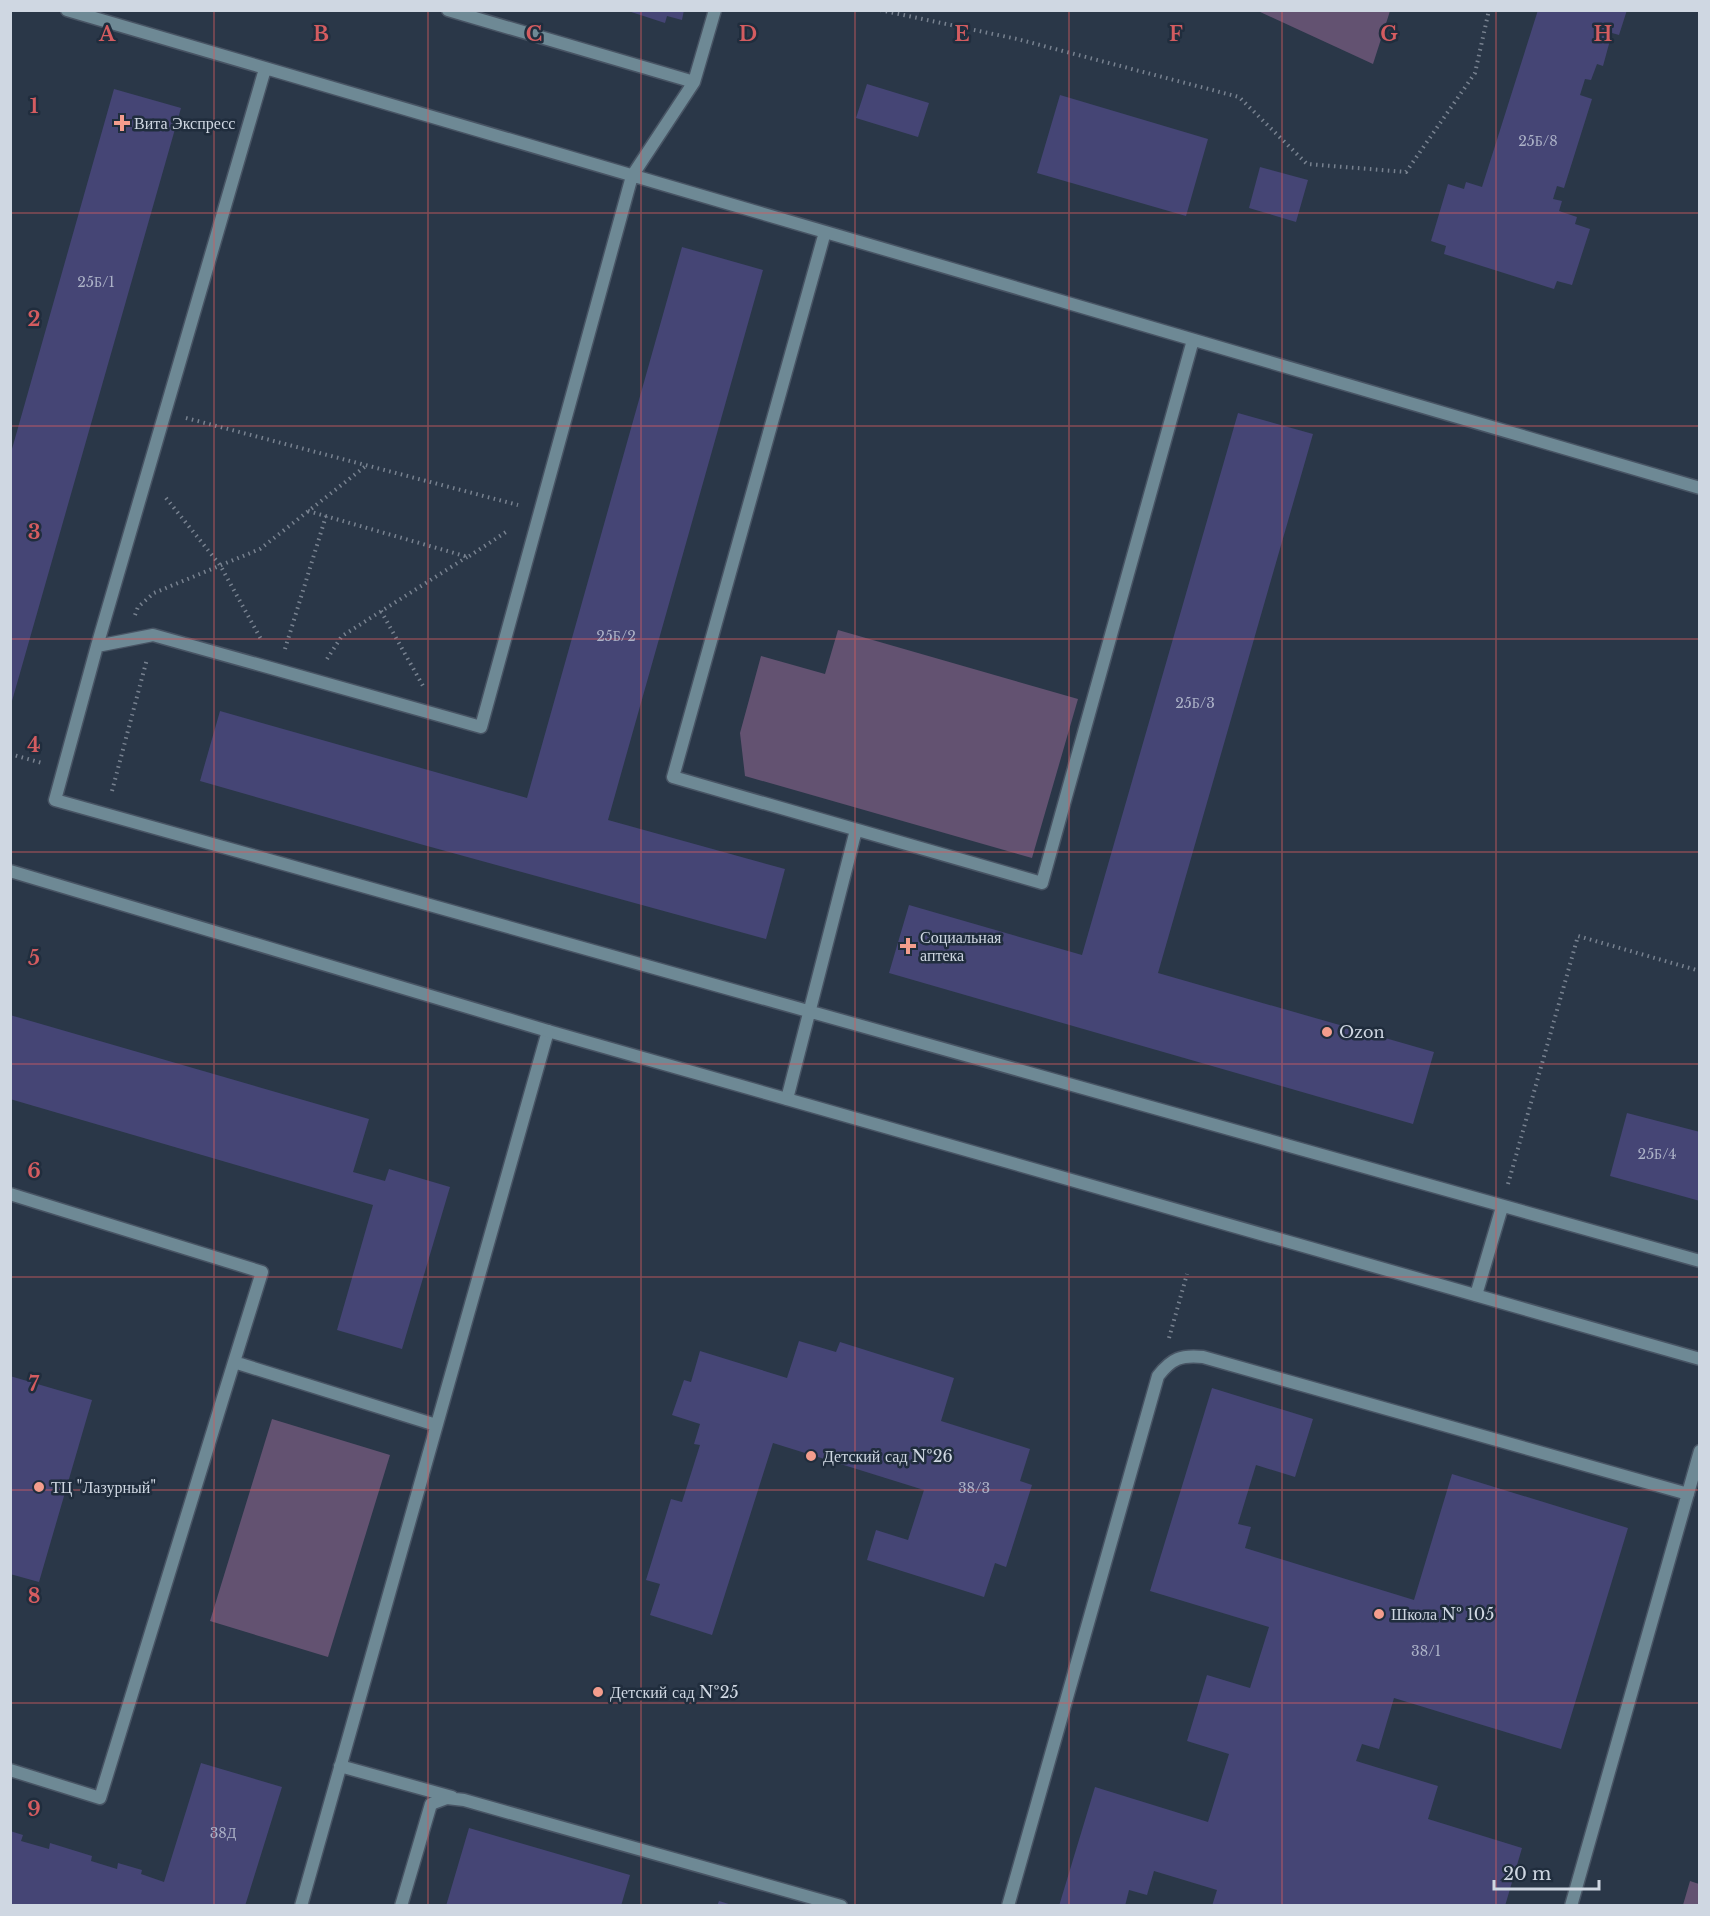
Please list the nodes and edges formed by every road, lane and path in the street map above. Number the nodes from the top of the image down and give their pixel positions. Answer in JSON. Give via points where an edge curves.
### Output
{"nodes":[{"id":1,"x":68,"y":10,"type":"edge"},
{"id":2,"x":448,"y":10,"type":"edge"},
{"id":3,"x":715,"y":10,"type":"edge"},
{"id":4,"x":880,"y":10,"type":"edge"},
{"id":5,"x":1490,"y":10,"type":"edge"},
{"id":6,"x":479,"y":15,"type":"edge"},
{"id":7,"x":265,"y":69,"type":"junction"},
{"id":8,"x":694,"y":82,"type":"junction"},
{"id":9,"x":632,"y":176,"type":"junction"},
{"id":10,"x":825,"y":232,"type":"junction"},
{"id":11,"x":1193,"y":340,"type":"junction"},
{"id":12,"x":165,"y":412,"type":"junction"},
{"id":13,"x":367,"y":465,"type":"junction"},
{"id":14,"x":147,"y":475,"type":"junction"},
{"id":15,"x":1700,"y":488,"type":"edge"},
{"id":16,"x":540,"y":510,"type":"junction"},
{"id":17,"x":308,"y":511,"type":"junction"},
{"id":18,"x":326,"y":516,"type":"junction"},
{"id":19,"x":468,"y":557,"type":"junction"},
{"id":20,"x":220,"y":565,"type":"junction"},
{"id":21,"x":381,"y":611,"type":"junction"},
{"id":22,"x":153,"y":635,"type":"junction"},
{"id":23,"x":125,"y":641,"type":"junction"},
{"id":24,"x":97,"y":646,"type":"junction"},
{"id":25,"x":278,"y":670,"type":"junction"},
{"id":26,"x":319,"y":682,"type":"junction"},
{"id":27,"x":423,"y":710,"type":"junction"},
{"id":28,"x":10,"y":754,"type":"edge"},
{"id":29,"x":63,"y":769,"type":"junction"},
{"id":30,"x":106,"y":814,"type":"junction"},
{"id":31,"x":856,"y":830,"type":"junction"},
{"id":32,"x":10,"y":871,"type":"edge"},
{"id":33,"x":1700,"y":971,"type":"edge"},
{"id":34,"x":809,"y":1013,"type":"junction"},
{"id":35,"x":548,"y":1031,"type":"junction"},
{"id":36,"x":787,"y":1098,"type":"junction"},
{"id":37,"x":10,"y":1194,"type":"edge"},
{"id":38,"x":1502,"y":1207,"type":"junction"},
{"id":39,"x":1700,"y":1261,"type":"edge"},
{"id":40,"x":1187,"y":1274,"type":"dead end"},
{"id":41,"x":1476,"y":1295,"type":"junction"},
{"id":42,"x":1700,"y":1359,"type":"edge"},
{"id":43,"x":234,"y":1362,"type":"junction"},
{"id":44,"x":1158,"y":1376,"type":"junction"},
{"id":45,"x":436,"y":1425,"type":"junction"},
{"id":46,"x":1700,"y":1451,"type":"edge"},
{"id":47,"x":1688,"y":1494,"type":"junction"},
{"id":48,"x":340,"y":1766,"type":"junction"},
{"id":49,"x":10,"y":1770,"type":"edge"},
{"id":50,"x":464,"y":1800,"type":"junction"},
{"id":51,"x":301,"y":1905,"type":"edge"},
{"id":52,"x":401,"y":1905,"type":"edge"},
{"id":53,"x":841,"y":1905,"type":"edge"},
{"id":54,"x":1008,"y":1905,"type":"edge"},
{"id":55,"x":1571,"y":1905,"type":"edge"}],
"edges":[{"from":1,"to":7,"type":"street"},
{"from":2,"to":6,"type":"street"},
{"from":3,"to":8,"type":"street"},
{"from":4,"to":5,"type":"path","via":[[1017,39],[1239,97],[1307,164],[1406,172],[1475,73]]},
{"from":6,"to":8,"type":"street"},
{"from":7,"to":9,"type":"street"},
{"from":7,"to":12,"type":"street"},
{"from":8,"to":9,"type":"street"},
{"from":9,"to":10,"type":"street"},
{"from":9,"to":16,"type":"street"},
{"from":10,"to":11,"type":"street"},
{"from":10,"to":31,"type":"street","via":[[673,777]]},
{"from":11,"to":15,"type":"street"},
{"from":11,"to":31,"type":"street","via":[[1042,883]]},
{"from":12,"to":13,"type":"path"},
{"from":12,"to":14,"type":"street"},
{"from":13,"to":16,"type":"path"},
{"from":13,"to":17,"type":"path"},
{"from":14,"to":20,"type":"path"},
{"from":14,"to":24,"type":"street"},
{"from":16,"to":19,"type":"path"},
{"from":16,"to":27,"type":"street","via":[[481,727]]},
{"from":17,"to":18,"type":"path"},
{"from":17,"to":20,"type":"path","via":[[260,549]]},
{"from":18,"to":19,"type":"path"},
{"from":18,"to":25,"type":"path"},
{"from":19,"to":21,"type":"path"},
{"from":20,"to":23,"type":"path","via":[[154,593],[138,607]]},
{"from":20,"to":25,"type":"path"},
{"from":21,"to":26,"type":"path","via":[[342,636],[328,654]]},
{"from":21,"to":27,"type":"path","via":[[423,687]]},
{"from":22,"to":23,"type":"street"},
{"from":22,"to":25,"type":"street"},
{"from":22,"to":30,"type":"path"},
{"from":23,"to":24,"type":"street"},
{"from":24,"to":29,"type":"street"},
{"from":25,"to":26,"type":"street"},
{"from":26,"to":27,"type":"street"},
{"from":28,"to":29,"type":"path"},
{"from":29,"to":30,"type":"street","via":[[55,800]]},
{"from":30,"to":34,"type":"street"},
{"from":31,"to":34,"type":"street"},
{"from":32,"to":35,"type":"street"},
{"from":33,"to":38,"type":"path","via":[[1578,936]]},
{"from":34,"to":36,"type":"street"},
{"from":34,"to":38,"type":"street"},
{"from":35,"to":36,"type":"street"},
{"from":35,"to":45,"type":"street"},
{"from":36,"to":41,"type":"street"},
{"from":37,"to":43,"type":"street","via":[[262,1272]]},
{"from":38,"to":39,"type":"street"},
{"from":38,"to":41,"type":"street"},
{"from":40,"to":44,"type":"path"},
{"from":41,"to":42,"type":"street"},
{"from":43,"to":45,"type":"street"},
{"from":43,"to":49,"type":"street","via":[[100,1798]]},
{"from":44,"to":47,"type":"street","via":[[1167,1364],[1186,1355],[1203,1357]]},
{"from":44,"to":54,"type":"street"},
{"from":45,"to":48,"type":"street"},
{"from":46,"to":47,"type":"street"},
{"from":47,"to":55,"type":"street"},
{"from":48,"to":50,"type":"street"},
{"from":48,"to":51,"type":"street"},
{"from":50,"to":52,"type":"street","via":[[447,1798],[431,1804]]},
{"from":50,"to":53,"type":"street"}]}
